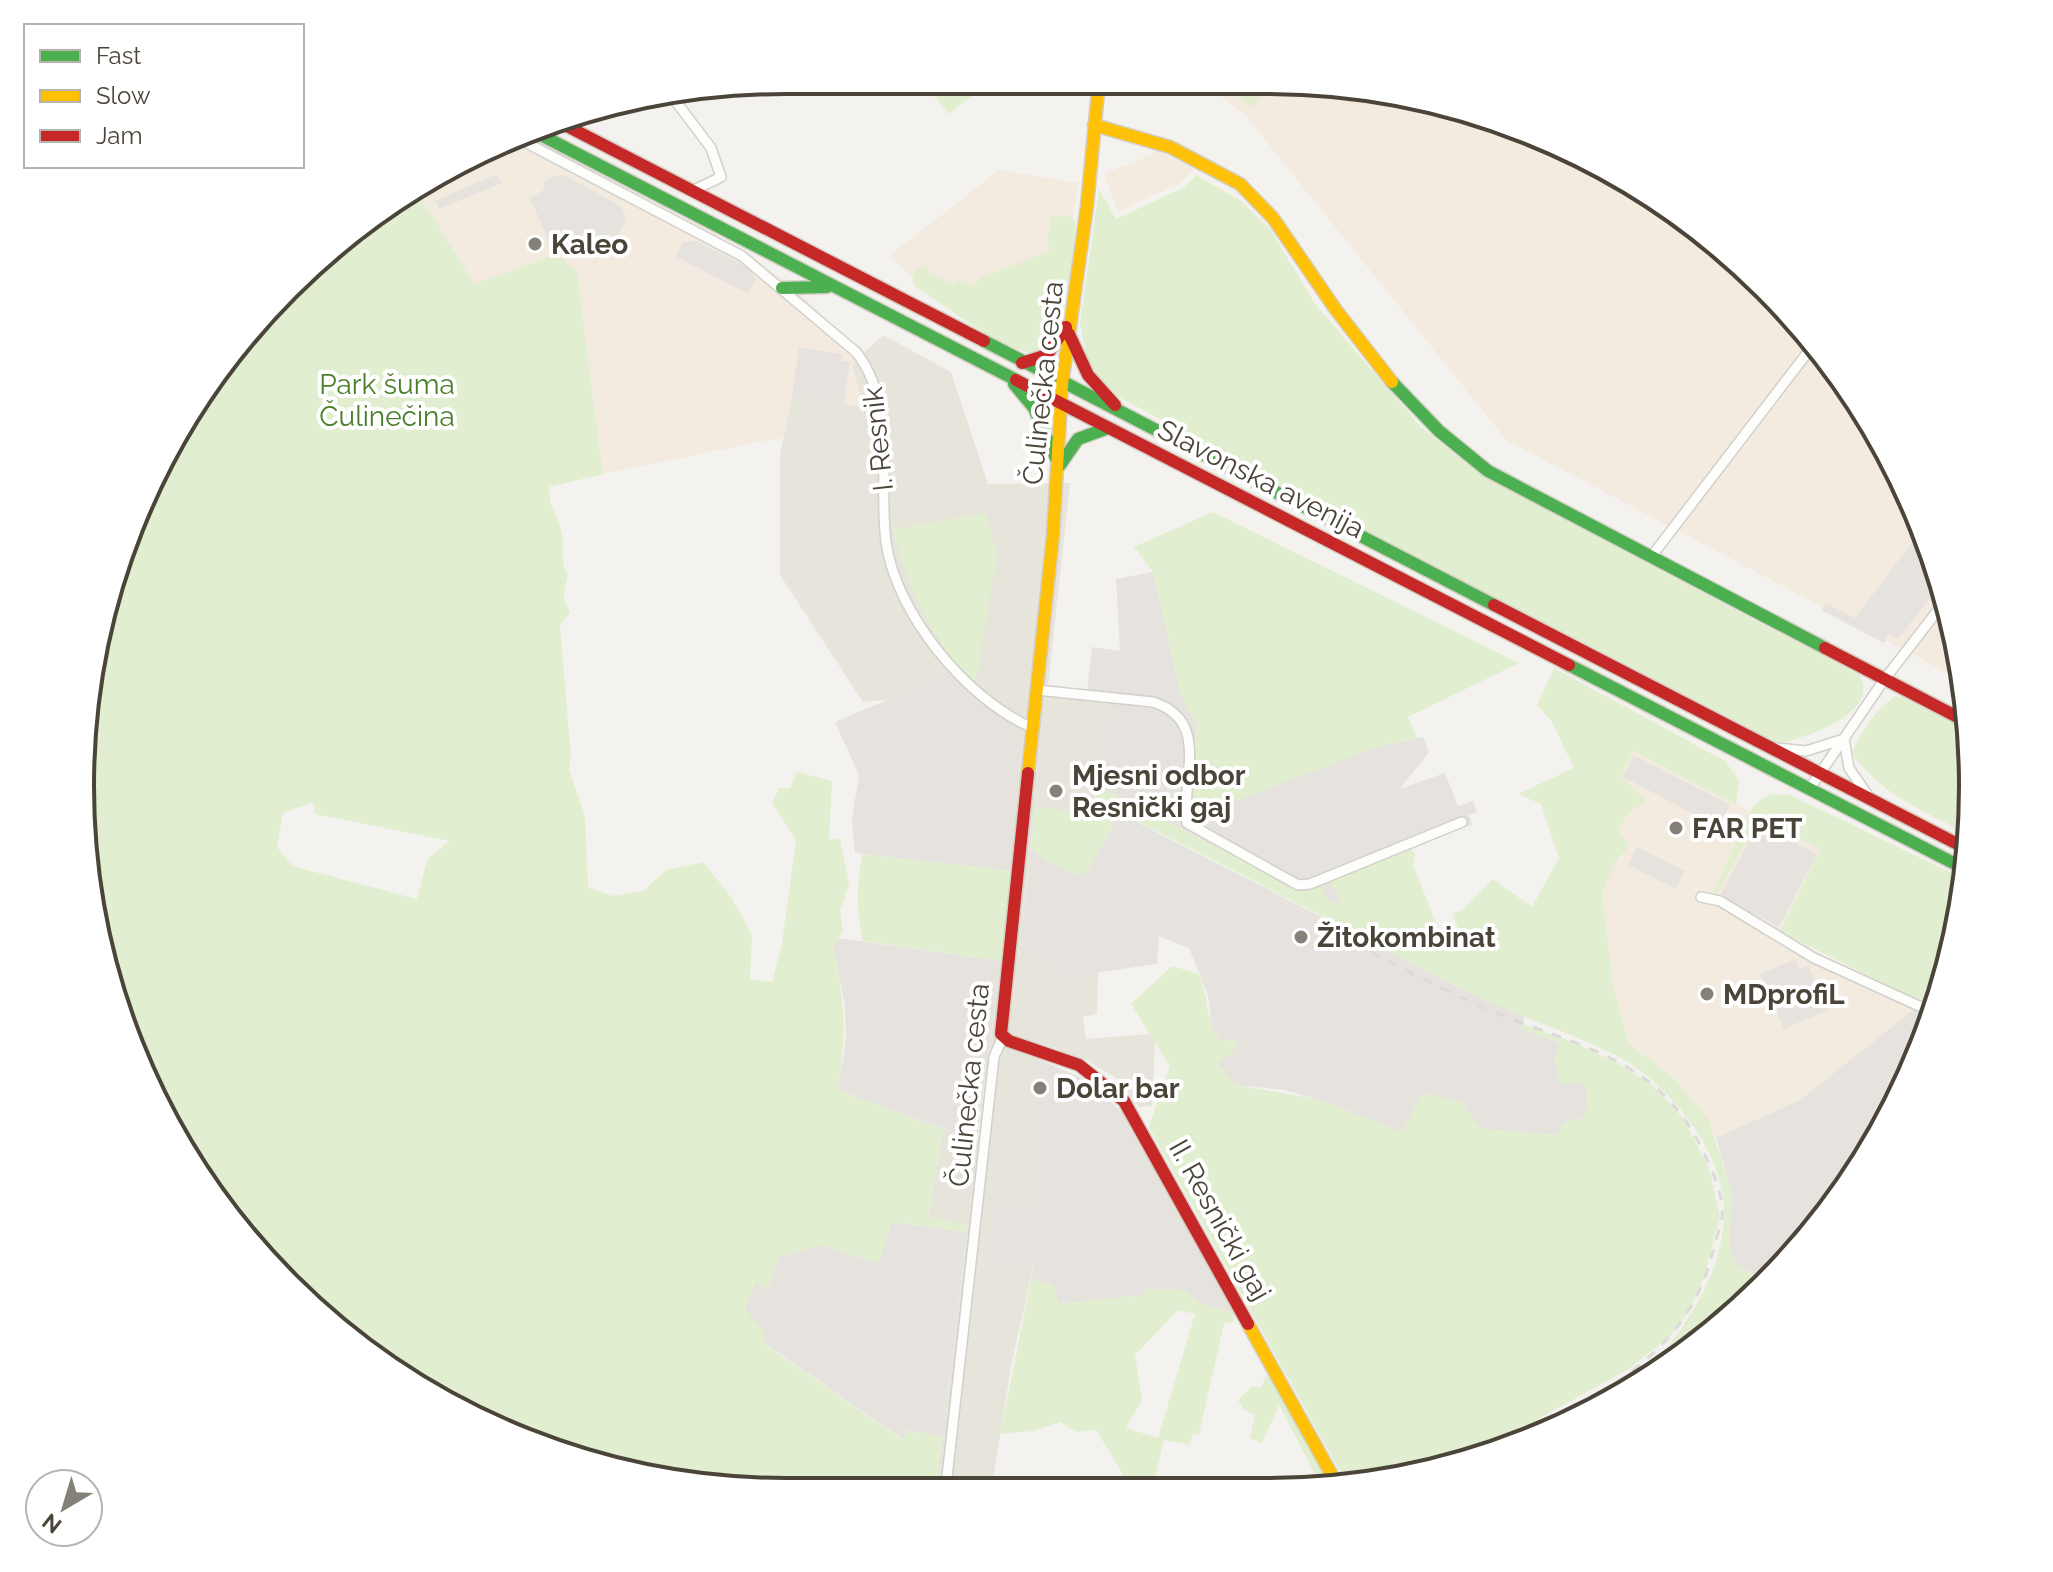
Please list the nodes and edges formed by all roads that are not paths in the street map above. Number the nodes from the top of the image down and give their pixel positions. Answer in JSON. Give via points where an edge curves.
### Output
{"nodes":[{"id":1,"x":1098,"y":94,"type":"edge"},
{"id":2,"x":677,"y":103,"type":"edge"},
{"id":3,"x":1094,"y":125,"type":"junction"},
{"id":4,"x":572,"y":129,"type":"edge"},
{"id":5,"x":546,"y":138,"type":"edge"},
{"id":6,"x":529,"y":144,"type":"edge"},
{"id":7,"x":692,"y":191,"type":"junction"},
{"id":8,"x":782,"y":288,"type":"junction"},
{"id":9,"x":834,"y":288,"type":"junction"},
{"id":10,"x":1069,"y":326,"type":"junction"},
{"id":11,"x":1807,"y":354,"type":"edge"},
{"id":12,"x":1022,"y":363,"type":"junction"},
{"id":13,"x":997,"y":370,"type":"junction"},
{"id":14,"x":1062,"y":384,"type":"junction"},
{"id":15,"x":1061,"y":403,"type":"junction"},
{"id":16,"x":1126,"y":416,"type":"junction"},
{"id":17,"x":1108,"y":428,"type":"junction"},
{"id":18,"x":1059,"y":468,"type":"junction"},
{"id":19,"x":1651,"y":557,"type":"junction"},
{"id":20,"x":1936,"y":612,"type":"edge"},
{"id":21,"x":1884,"y":680,"type":"junction"},
{"id":22,"x":1037,"y":690,"type":"junction"},
{"id":23,"x":1955,"y":716,"type":"edge"},
{"id":24,"x":1033,"y":728,"type":"junction"},
{"id":25,"x":1844,"y":739,"type":"junction"},
{"id":26,"x":1771,"y":748,"type":"junction"},
{"id":27,"x":1821,"y":774,"type":"junction"},
{"id":28,"x":1810,"y":788,"type":"junction"},
{"id":29,"x":1871,"y":799,"type":"junction"},
{"id":30,"x":1462,"y":822,"type":"dead end"},
{"id":31,"x":1957,"y":844,"type":"edge"},
{"id":32,"x":1954,"y":863,"type":"edge"},
{"id":33,"x":1701,"y":897,"type":"dead end"},
{"id":34,"x":1922,"y":1006,"type":"edge"},
{"id":35,"x":1003,"y":1036,"type":"junction"},
{"id":36,"x":1332,"y":1475,"type":"edge"},
{"id":37,"x":947,"y":1478,"type":"edge"}],
"edges":[{"from":1,"to":3,"type":"main road","name":"Čulinečka cesta"},
{"from":2,"to":7,"type":"street","via":[[711,148],[721,177]]},
{"from":3,"to":10,"type":"main road","name":"Čulinečka cesta"},
{"from":3,"to":19,"type":"main road","via":[[1191,158],[1239,183],[1275,219],[1338,312],[1435,430],[1488,471]]},
{"from":4,"to":7,"type":"main road","name":"Slavonska avenija"},
{"from":5,"to":9,"type":"main road","name":"Slavonska avenija"},
{"from":6,"to":8,"type":"street","name":"I. Resnik","via":[[742,256]]},
{"from":7,"to":12,"type":"main road","name":"Slavonska avenija"},
{"from":8,"to":9,"type":"main road"},
{"from":8,"to":24,"type":"street","name":"I. Resnik","via":[[870,369],[883,452],[886,543],[904,596],[921,626],[966,684]]},
{"from":9,"to":13,"type":"main road","name":"Slavonska avenija"},
{"from":10,"to":12,"type":"main road","via":[[1052,351]]},
{"from":10,"to":14,"type":"main road","name":"Čulinečka cesta"},
{"from":10,"to":16,"type":"main road","via":[[1096,386]]},
{"from":11,"to":19,"type":"street"},
{"from":12,"to":14,"type":"main road","name":"Slavonska avenija"},
{"from":13,"to":15,"type":"main road","name":"Slavonska avenija"},
{"from":13,"to":18,"type":"main road","via":[[1025,394],[1042,421]]},
{"from":14,"to":15,"type":"main road","name":"Čulinečka cesta"},
{"from":14,"to":16,"type":"main road","name":"Slavonska avenija"},
{"from":15,"to":17,"type":"main road","name":"Slavonska avenija"},
{"from":15,"to":18,"type":"main road","name":"Čulinečka cesta"},
{"from":16,"to":26,"type":"main road","name":"Slavonska avenija"},
{"from":17,"to":18,"type":"main road","via":[[1078,439]]},
{"from":17,"to":28,"type":"main road","name":"Slavonska avenija"},
{"from":18,"to":22,"type":"main road","name":"Čulinečka cesta"},
{"from":19,"to":21,"type":"main road"},
{"from":20,"to":21,"type":"street"},
{"from":21,"to":23,"type":"main road"},
{"from":21,"to":25,"type":"street"},
{"from":22,"to":24,"type":"main road","name":"Čulinečka cesta"},
{"from":22,"to":30,"type":"street","via":[[1171,708],[1184,720],[1189,735],[1187,823],[1298,885]]},
{"from":24,"to":35,"type":"main road","name":"Čulinečka cesta","via":[[1000,1018]]},
{"from":25,"to":26,"type":"street","name":"Slavonska avenija","via":[[1806,751]]},
{"from":25,"to":27,"type":"street"},
{"from":25,"to":29,"type":"street","name":"Slavonska avenija","via":[[1849,768]]},
{"from":26,"to":27,"type":"main road","name":"Slavonska avenija"},
{"from":27,"to":28,"type":"street"},
{"from":27,"to":29,"type":"main road","name":"Slavonska avenija"},
{"from":28,"to":32,"type":"main road","name":"Slavonska avenija"},
{"from":29,"to":31,"type":"main road","name":"Slavonska avenija"},
{"from":33,"to":34,"type":"street","via":[[1736,909],[1814,958]]},
{"from":35,"to":36,"type":"main road","name":"II. Resnički gaj","via":[[1079,1065],[1124,1101]]},
{"from":35,"to":37,"type":"street","name":"Čulinečka cesta","via":[[994,1057]]}]}
